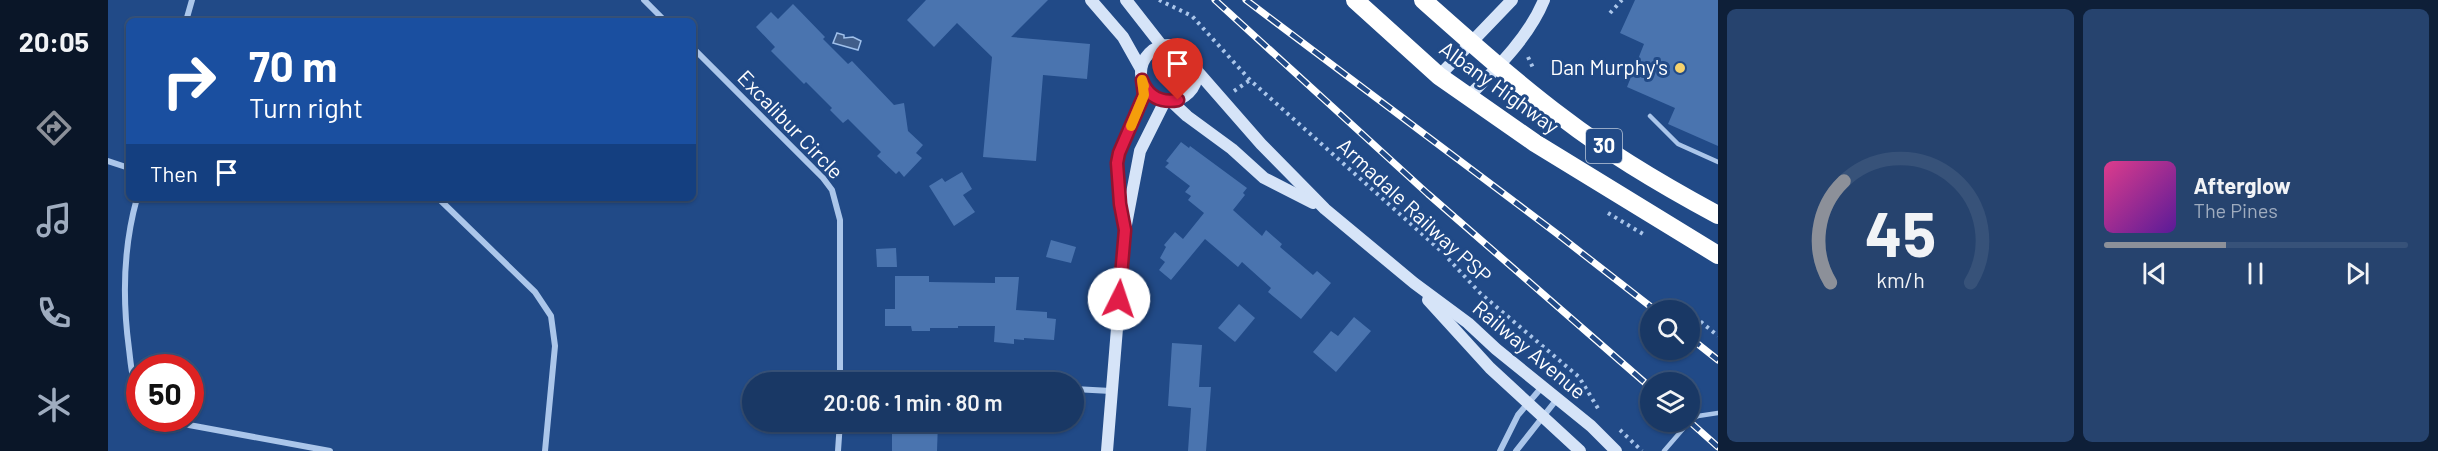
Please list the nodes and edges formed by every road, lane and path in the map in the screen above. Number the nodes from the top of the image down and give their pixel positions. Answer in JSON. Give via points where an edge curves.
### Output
{"nodes":[{"id":1,"x":192,"y":0,"type":"edge"},
{"id":2,"x":644,"y":0,"type":"edge"},
{"id":3,"x":1091,"y":0,"type":"edge"},
{"id":4,"x":1126,"y":0,"type":"edge"},
{"id":5,"x":1160,"y":0,"type":"edge"},
{"id":6,"x":1355,"y":0,"type":"edge"},
{"id":7,"x":1423,"y":0,"type":"edge"},
{"id":8,"x":1512,"y":0,"type":"edge"},
{"id":9,"x":1544,"y":0,"type":"edge"},
{"id":10,"x":1622,"y":0,"type":"edge"},
{"id":11,"x":1610,"y":13,"type":"dead end"},
{"id":12,"x":187,"y":18,"type":"edge"},
{"id":13,"x":663,"y":18,"type":"edge"},
{"id":14,"x":1470,"y":42,"type":"junction"},
{"id":15,"x":1162,"y":46,"type":"junction"},
{"id":16,"x":696,"y":51,"type":"edge"},
{"id":17,"x":1528,"y":57,"type":"dead end"},
{"id":18,"x":1498,"y":66,"type":"junction"},
{"id":19,"x":1198,"y":72,"type":"junction"},
{"id":20,"x":1536,"y":73,"type":"dead end"},
{"id":21,"x":1142,"y":75,"type":"junction"},
{"id":22,"x":1439,"y":76,"type":"junction"},
{"id":23,"x":1250,"y":80,"type":"junction"},
{"id":24,"x":1232,"y":94,"type":"dead end"},
{"id":25,"x":1469,"y":96,"type":"junction"},
{"id":26,"x":1168,"y":101,"type":"junction"},
{"id":27,"x":1650,"y":116,"type":"dead end"},
{"id":28,"x":108,"y":161,"type":"edge"},
{"id":29,"x":1718,"y":162,"type":"edge"},
{"id":30,"x":126,"y":167,"type":"edge"},
{"id":31,"x":136,"y":201,"type":"edge"},
{"id":32,"x":441,"y":201,"type":"edge"},
{"id":33,"x":1325,"y":209,"type":"junction"},
{"id":34,"x":1716,"y":210,"type":"edge"},
{"id":35,"x":1125,"y":230,"type":"junction"},
{"id":36,"x":1718,"y":255,"type":"edge"},
{"id":37,"x":1414,"y":284,"type":"junction"},
{"id":38,"x":1700,"y":321,"type":"edge"},
{"id":39,"x":1718,"y":336,"type":"edge"},
{"id":40,"x":129,"y":354,"type":"edge"},
{"id":41,"x":840,"y":372,"type":"edge"},
{"id":42,"x":1542,"y":387,"type":"junction"},
{"id":43,"x":1084,"y":390,"type":"edge"},
{"id":44,"x":1112,"y":391,"type":"junction"},
{"id":45,"x":1557,"y":399,"type":"junction"},
{"id":46,"x":1528,"y":403,"type":"junction"},
{"id":47,"x":1718,"y":413,"type":"edge"},
{"id":48,"x":1700,"y":416,"type":"edge"},
{"id":49,"x":1606,"y":417,"type":"dead end"},
{"id":50,"x":1545,"y":418,"type":"junction"},
{"id":51,"x":204,"y":428,"type":"edge"},
{"id":52,"x":1618,"y":428,"type":"dead end"},
{"id":53,"x":839,"y":432,"type":"edge"},
{"id":54,"x":1680,"y":432,"type":"edge"},
{"id":55,"x":330,"y":451,"type":"edge"},
{"id":56,"x":545,"y":451,"type":"edge"},
{"id":57,"x":838,"y":451,"type":"edge"},
{"id":58,"x":1107,"y":451,"type":"edge"},
{"id":59,"x":1500,"y":451,"type":"edge"},
{"id":60,"x":1516,"y":451,"type":"edge"},
{"id":61,"x":1580,"y":451,"type":"edge"},
{"id":62,"x":1616,"y":451,"type":"edge"},
{"id":63,"x":1642,"y":451,"type":"edge"},
{"id":64,"x":1664,"y":451,"type":"edge"}],
"edges":[{"from":1,"to":12,"type":"street"},
{"from":2,"to":13,"type":"street"},
{"from":3,"to":21,"type":"main road","via":[[1123,37]]},
{"from":4,"to":15,"type":"main road"},
{"from":5,"to":23,"type":"path","name":"Armadale Railway PSP","via":[[1192,16]]},
{"from":6,"to":22,"type":"highway","name":"Albany Highway","number":"30"},
{"from":7,"to":14,"type":"highway","name":"Albany Highway","number":"30"},
{"from":8,"to":14,"type":"main road"},
{"from":9,"to":18,"type":"main road","via":[[1537,18]]},
{"from":10,"to":11,"type":"path"},
{"from":14,"to":18,"type":"highway","name":"Albany Highway","number":"30"},
{"from":14,"to":22,"type":"main road"},
{"from":15,"to":19,"type":"main road","via":[[1186,50]]},
{"from":15,"to":21,"type":"main road","via":[[1148,54]]},
{"from":16,"to":41,"type":"street","name":"Excalibur Circle","via":[[832,190],[840,230]]},
{"from":17,"to":20,"type":"path"},
{"from":18,"to":25,"type":"main road"},
{"from":18,"to":34,"type":"highway","name":"Albany Highway","number":"30","via":[[1563,118],[1630,164]]},
{"from":19,"to":26,"type":"main road","via":[[1190,92]]},
{"from":19,"to":33,"type":"main road","name":"Railway Avenue"},
{"from":21,"to":26,"type":"main road","via":[[1153,96]]},
{"from":21,"to":35,"type":"main road","via":[[1144,95],[1117,163]]},
{"from":22,"to":25,"type":"highway","name":"Albany Highway","number":"30"},
{"from":23,"to":24,"type":"path"},
{"from":23,"to":49,"type":"path","name":"Armadale Railway PSP","via":[[1442,252],[1480,293],[1579,377]]},
{"from":25,"to":36,"type":"highway","name":"Albany Highway","number":"30","via":[[1535,143]]},
{"from":26,"to":33,"type":"main road","name":"Railway Avenue","via":[[1264,178]]},
{"from":26,"to":35,"type":"main road","via":[[1140,152]]},
{"from":27,"to":29,"type":"lane","via":[[1678,144]]},
{"from":28,"to":30,"type":"street"},
{"from":31,"to":40,"type":"street","via":[[124,274]]},
{"from":32,"to":56,"type":"street","via":[[547,308],[555,346]]},
{"from":33,"to":37,"type":"main road","name":"Railway Avenue"},
{"from":35,"to":44,"type":"main road"},
{"from":37,"to":42,"type":"main road","name":"Railway Avenue","via":[[1468,323]]},
{"from":37,"to":46,"type":"main road","name":"Railway Avenue","via":[[1454,331]]},
{"from":38,"to":39,"type":"path"},
{"from":42,"to":45,"type":"main road","name":"Railway Avenue"},
{"from":42,"to":46,"type":"street"},
{"from":43,"to":44,"type":"street"},
{"from":44,"to":58,"type":"main road"},
{"from":45,"to":50,"type":"street"},
{"from":45,"to":62,"type":"main road","name":"Railway Avenue"},
{"from":46,"to":50,"type":"main road","name":"Railway Avenue"},
{"from":46,"to":59,"type":"street"},
{"from":47,"to":48,"type":"lane"},
{"from":50,"to":60,"type":"street"},
{"from":50,"to":61,"type":"main road","name":"Railway Avenue"},
{"from":51,"to":55,"type":"street"},
{"from":52,"to":63,"type":"path"},
{"from":53,"to":57,"type":"street"},
{"from":54,"to":64,"type":"lane"}]}
